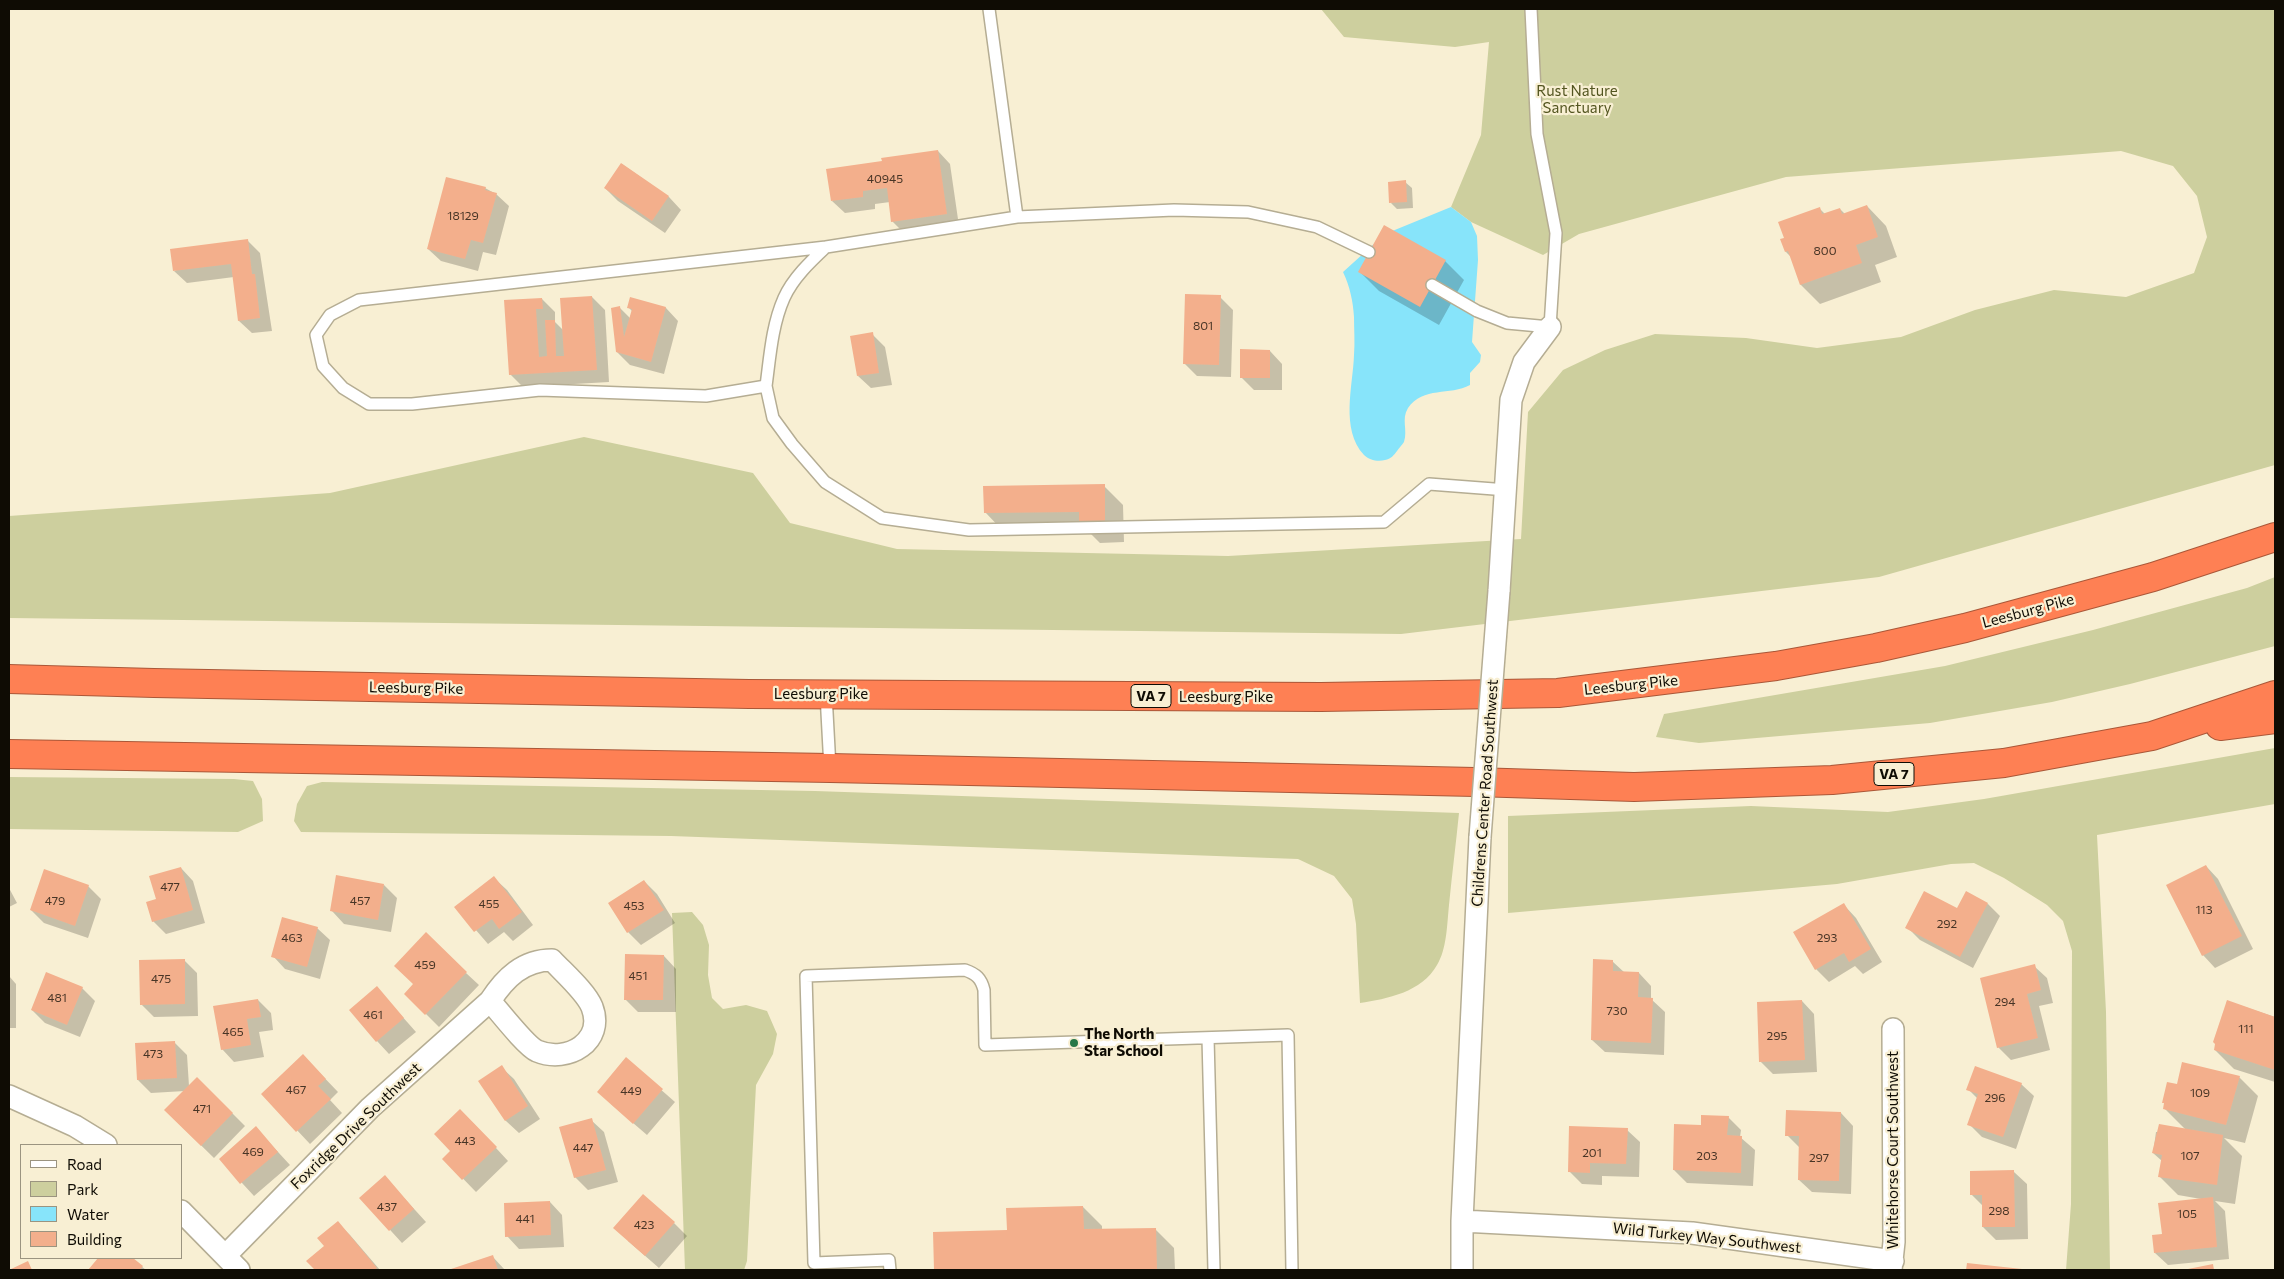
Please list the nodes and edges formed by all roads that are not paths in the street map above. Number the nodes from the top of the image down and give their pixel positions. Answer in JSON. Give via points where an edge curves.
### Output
{"nodes":[{"id":1,"x":989,"y":9,"type":"edge"},
{"id":2,"x":1532,"y":9,"type":"edge"},
{"id":3,"x":1017,"y":217,"type":"junction"},
{"id":4,"x":826,"y":247,"type":"junction"},
{"id":5,"x":1365,"y":250,"type":"dead end"},
{"id":6,"x":1432,"y":285,"type":"dead end"},
{"id":7,"x":1550,"y":327,"type":"junction"},
{"id":8,"x":766,"y":386,"type":"junction"},
{"id":9,"x":1507,"y":490,"type":"junction"},
{"id":10,"x":2275,"y":537,"type":"edge"},
{"id":11,"x":9,"y":679,"type":"edge"},
{"id":12,"x":826,"y":694,"type":"junction"},
{"id":13,"x":2275,"y":695,"type":"edge"},
{"id":14,"x":2275,"y":719,"type":"edge"},
{"id":15,"x":2152,"y":736,"type":"junction"},
{"id":16,"x":9,"y":754,"type":"edge"},
{"id":17,"x":830,"y":768,"type":"junction"},
{"id":18,"x":490,"y":1001,"type":"junction"},
{"id":19,"x":1893,"y":1029,"type":"dead end"},
{"id":20,"x":1208,"y":1038,"type":"junction"},
{"id":21,"x":9,"y":1096,"type":"edge"},
{"id":22,"x":104,"y":1144,"type":"edge"},
{"id":23,"x":182,"y":1212,"type":"edge"},
{"id":24,"x":1462,"y":1221,"type":"junction"},
{"id":25,"x":233,"y":1263,"type":"edge"},
{"id":26,"x":1892,"y":1265,"type":"edge"},
{"id":27,"x":890,"y":1270,"type":"edge"},
{"id":28,"x":1214,"y":1270,"type":"edge"},
{"id":29,"x":1292,"y":1270,"type":"edge"},
{"id":30,"x":1462,"y":1270,"type":"edge"}],
"edges":[{"from":1,"to":3,"type":"lane"},
{"from":2,"to":7,"type":"lane","via":[[1537,134],[1556,234]]},
{"from":3,"to":4,"type":"lane"},
{"from":3,"to":5,"type":"lane","via":[[1174,210],[1248,212],[1317,227]]},
{"from":4,"to":8,"type":"lane","via":[[804,268],[784,297],[773,330]]},
{"from":4,"to":8,"type":"lane","via":[[359,300],[330,315],[316,335],[323,366],[343,388],[369,404],[412,404],[540,390],[706,396]]},
{"from":6,"to":7,"type":"lane","via":[[1477,311],[1508,323]]},
{"from":7,"to":9,"type":"street","name":"Childrens Center Road Southwest","via":[[1524,362],[1511,400]]},
{"from":8,"to":9,"type":"lane","via":[[773,418],[825,482],[882,518],[969,530],[1384,522],[1429,484]]},
{"from":9,"to":24,"type":"street","name":"Childrens Center Road Southwest","bridge":true,"via":[[1480,837]]},
{"from":10,"to":12,"type":"highway","name":"Leesburg Pike","number":"VA 7","via":[[2144,580],[1965,628],[1876,648],[1776,666],[1567,692],[1321,697]]},
{"from":11,"to":12,"type":"highway","name":"Leesburg Pike","number":"VA 7"},
{"from":12,"to":17,"type":"lane"},
{"from":13,"to":15,"type":"highway","number":"VA 7"},
{"from":14,"to":15,"type":"highway"},
{"from":15,"to":17,"type":"highway","number":"VA 7","via":[[2004,763],[1832,780],[1634,787]]},
{"from":16,"to":17,"type":"highway","number":"VA 7"},
{"from":18,"to":18,"type":"street","name":"Foxridge Drive Southwest","via":[[535,1050],[550,1055],[569,1054],[585,1044],[595,1023],[591,1006],[552,960],[538,960],[504,980]]},
{"from":18,"to":25,"type":"street","name":"Foxridge Drive Southwest","via":[[370,1108]]},
{"from":19,"to":26,"type":"street","name":"Whitehorse Court Southwest"},
{"from":20,"to":27,"type":"lane","via":[[985,1045],[982,981],[965,970],[806,976],[814,1263],[889,1260]]},
{"from":20,"to":28,"type":"lane"},
{"from":20,"to":29,"type":"lane","via":[[1288,1035]]},
{"from":21,"to":22,"type":"street","via":[[75,1126]]},
{"from":23,"to":25,"type":"street","name":"Foxridge Drive Southwest"},
{"from":24,"to":26,"type":"street","name":"Wild Turkey Way Southwest","via":[[1692,1233]]},
{"from":24,"to":30,"type":"street","name":"Childrens Center Road Southwest"}]}
